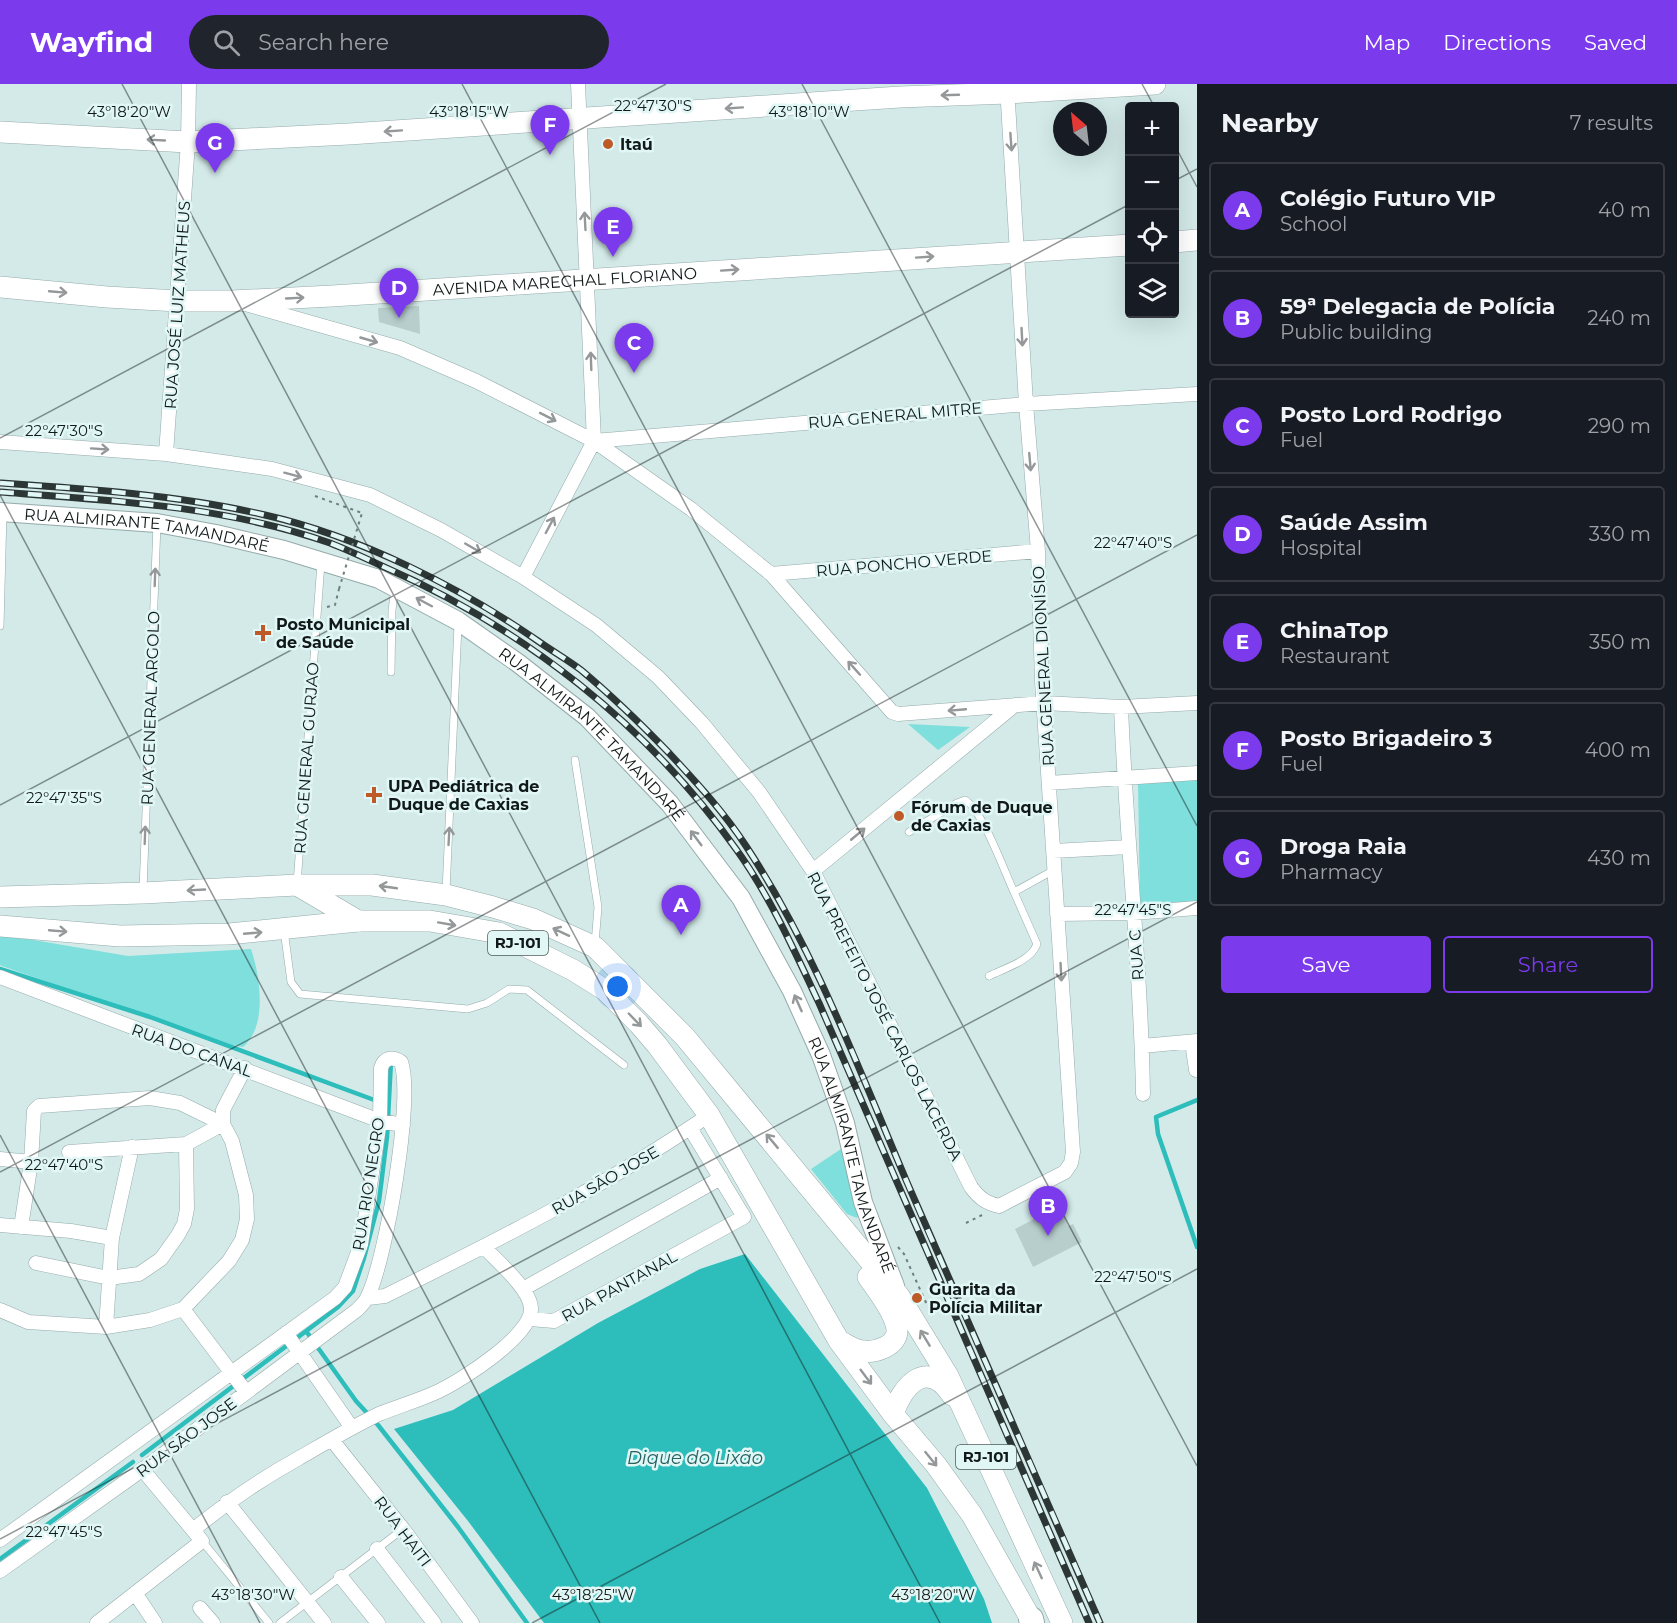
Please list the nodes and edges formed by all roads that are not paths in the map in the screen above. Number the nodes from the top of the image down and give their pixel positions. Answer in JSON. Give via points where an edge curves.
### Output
{"nodes":[{"id":1,"x":189,"y":84,"type":"edge"},
{"id":2,"x":578,"y":84,"type":"edge"},
{"id":3,"x":1155,"y":84,"type":"edge"},
{"id":4,"x":1007,"y":88,"type":"edge"},
{"id":5,"x":579,"y":118,"type":"junction"},
{"id":6,"x":0,"y":132,"type":"edge"},
{"id":7,"x":188,"y":142,"type":"junction"},
{"id":8,"x":1197,"y":240,"type":"edge"},
{"id":9,"x":1179,"y":242,"type":"edge"},
{"id":10,"x":1125,"y":244,"type":"edge"},
{"id":11,"x":1018,"y":251,"type":"junction"},
{"id":12,"x":588,"y":279,"type":"junction"},
{"id":13,"x":0,"y":287,"type":"edge"},
{"id":14,"x":178,"y":301,"type":"junction"},
{"id":15,"x":232,"y":301,"type":"junction"},
{"id":16,"x":1197,"y":394,"type":"edge"},
{"id":17,"x":1026,"y":404,"type":"junction"},
{"id":18,"x":0,"y":441,"type":"edge"},
{"id":19,"x":594,"y":441,"type":"junction"},
{"id":20,"x":166,"y":454,"type":"junction"},
{"id":21,"x":2,"y":512,"type":"edge"},
{"id":22,"x":157,"y":523,"type":"junction"},
{"id":23,"x":1038,"y":551,"type":"junction"},
{"id":24,"x":322,"y":560,"type":"junction"},
{"id":25,"x":771,"y":574,"type":"junction"},
{"id":26,"x":523,"y":577,"type":"junction"},
{"id":27,"x":395,"y":587,"type":"junction"},
{"id":28,"x":458,"y":621,"type":"junction"},
{"id":29,"x":0,"y":626,"type":"edge"},
{"id":30,"x":391,"y":672,"type":"dead end"},
{"id":31,"x":1044,"y":703,"type":"junction"},
{"id":32,"x":1197,"y":703,"type":"edge"},
{"id":33,"x":1015,"y":705,"type":"junction"},
{"id":34,"x":1121,"y":707,"type":"junction"},
{"id":35,"x":575,"y":760,"type":"dead end"},
{"id":36,"x":1197,"y":773,"type":"edge"},
{"id":37,"x":1124,"y":777,"type":"junction"},
{"id":38,"x":1049,"y":783,"type":"junction"},
{"id":39,"x":909,"y":832,"type":"dead end"},
{"id":40,"x":1129,"y":847,"type":"junction"},
{"id":41,"x":1053,"y":851,"type":"junction"},
{"id":42,"x":1054,"y":870,"type":"junction"},
{"id":43,"x":813,"y":871,"type":"junction"},
{"id":44,"x":297,"y":885,"type":"junction"},
{"id":45,"x":1014,"y":892,"type":"junction"},
{"id":46,"x":143,"y":893,"type":"junction"},
{"id":47,"x":446,"y":895,"type":"junction"},
{"id":48,"x":0,"y":897,"type":"edge"},
{"id":49,"x":1197,"y":908,"type":"edge"},
{"id":50,"x":1133,"y":913,"type":"junction"},
{"id":51,"x":1057,"y":914,"type":"junction"},
{"id":52,"x":358,"y":921,"type":"junction"},
{"id":53,"x":0,"y":926,"type":"edge"},
{"id":54,"x":284,"y":930,"type":"junction"},
{"id":55,"x":595,"y":947,"type":"junction"},
{"id":56,"x":989,"y":976,"type":"dead end"},
{"id":57,"x":0,"y":977,"type":"edge"},
{"id":58,"x":1195,"y":1041,"type":"edge"},
{"id":59,"x":1142,"y":1046,"type":"junction"},
{"id":60,"x":624,"y":1065,"type":"dead end"},
{"id":61,"x":245,"y":1068,"type":"junction"},
{"id":62,"x":1196,"y":1070,"type":"edge"},
{"id":63,"x":1143,"y":1094,"type":"dead end"},
{"id":64,"x":709,"y":1115,"type":"junction"},
{"id":65,"x":388,"y":1117,"type":"junction"},
{"id":66,"x":222,"y":1124,"type":"junction"},
{"id":67,"x":690,"y":1128,"type":"junction"},
{"id":68,"x":186,"y":1144,"type":"junction"},
{"id":69,"x":132,"y":1147,"type":"junction"},
{"id":70,"x":69,"y":1152,"type":"dead end"},
{"id":71,"x":0,"y":1159,"type":"edge"},
{"id":72,"x":31,"y":1162,"type":"junction"},
{"id":73,"x":721,"y":1178,"type":"junction"},
{"id":74,"x":809,"y":1186,"type":"junction"},
{"id":75,"x":999,"y":1206,"type":"joint"},
{"id":76,"x":0,"y":1226,"type":"edge"},
{"id":77,"x":21,"y":1227,"type":"junction"},
{"id":78,"x":112,"y":1239,"type":"junction"},
{"id":79,"x":484,"y":1247,"type":"junction"},
{"id":80,"x":36,"y":1263,"type":"dead end"},
{"id":81,"x":109,"y":1278,"type":"junction"},
{"id":82,"x":345,"y":1287,"type":"joint"},
{"id":83,"x":523,"y":1289,"type":"junction"},
{"id":84,"x":899,"y":1296,"type":"junction"},
{"id":85,"x":368,"y":1298,"type":"junction"},
{"id":86,"x":183,"y":1309,"type":"junction"},
{"id":87,"x":0,"y":1310,"type":"edge"},
{"id":88,"x":530,"y":1319,"type":"junction"},
{"id":89,"x":321,"y":1323,"type":"junction"},
{"id":90,"x":106,"y":1327,"type":"junction"},
{"id":91,"x":839,"y":1341,"type":"junction"},
{"id":92,"x":294,"y":1343,"type":"junction"},
{"id":93,"x":232,"y":1375,"type":"junction"},
{"id":94,"x":245,"y":1391,"type":"junction"},
{"id":95,"x":893,"y":1414,"type":"junction"},
{"id":96,"x":355,"y":1426,"type":"junction"},
{"id":97,"x":974,"y":1429,"type":"junction"},
{"id":98,"x":332,"y":1440,"type":"junction"},
{"id":99,"x":142,"y":1469,"type":"junction"},
{"id":100,"x":227,"y":1502,"type":"junction"},
{"id":101,"x":403,"y":1529,"type":"junction"},
{"id":102,"x":193,"y":1530,"type":"junction"},
{"id":103,"x":0,"y":1540,"type":"edge"},
{"id":104,"x":202,"y":1541,"type":"junction"},
{"id":105,"x":377,"y":1549,"type":"junction"},
{"id":106,"x":0,"y":1571,"type":"edge"},
{"id":107,"x":340,"y":1577,"type":"junction"},
{"id":108,"x":135,"y":1593,"type":"junction"},
{"id":109,"x":307,"y":1603,"type":"junction"},
{"id":110,"x":200,"y":1608,"type":"dead end"},
{"id":111,"x":1032,"y":1622,"type":"edge"},
{"id":112,"x":97,"y":1623,"type":"edge"},
{"id":113,"x":154,"y":1623,"type":"edge"},
{"id":114,"x":213,"y":1623,"type":"edge"},
{"id":115,"x":268,"y":1623,"type":"edge"},
{"id":116,"x":280,"y":1623,"type":"edge"},
{"id":117,"x":324,"y":1623,"type":"edge"},
{"id":118,"x":378,"y":1623,"type":"edge"},
{"id":119,"x":434,"y":1623,"type":"edge"},
{"id":120,"x":472,"y":1623,"type":"edge"},
{"id":121,"x":1062,"y":1623,"type":"edge"}],
"edges":[{"from":1,"to":7,"type":"street","name":"RUA JOSÉ LUIZ MATHEUS"},
{"from":2,"to":5,"type":"street"},
{"from":3,"to":4,"type":"main road"},
{"from":4,"to":5,"type":"main road","one_way":true},
{"from":4,"to":11,"type":"street","name":"RUA GENERAL DIONÍSIO","one_way":true},
{"from":5,"to":7,"type":"main road","one_way":true},
{"from":12,"to":5,"type":"street","one_way":true},
{"from":7,"to":6,"type":"main road","one_way":true},
{"from":7,"to":14,"type":"street","name":"RUA JOSÉ LUIZ MATHEUS"},
{"from":8,"to":9,"type":"main road"},
{"from":10,"to":11,"type":"main road","name":"AVENIDA MARECHAL FLORIANO"},
{"from":12,"to":11,"type":"main road","name":"AVENIDA MARECHAL FLORIANO","one_way":true},
{"from":11,"to":17,"type":"street","name":"RUA GENERAL DIONÍSIO","one_way":true},
{"from":15,"to":12,"type":"main road","name":"AVENIDA MARECHAL FLORIANO","one_way":true},
{"from":19,"to":12,"type":"street","one_way":true},
{"from":13,"to":14,"type":"main road","name":"AVENIDA MARECHAL FLORIANO","one_way":true},
{"from":14,"to":15,"type":"main road","name":"AVENIDA MARECHAL FLORIANO"},
{"from":14,"to":20,"type":"street","name":"RUA JOSÉ LUIZ MATHEUS"},
{"from":15,"to":19,"type":"street","one_way":true,"via":[[400,348],[476,381]]},
{"from":16,"to":17,"type":"street","name":"RUA GENERAL MITRE"},
{"from":17,"to":19,"type":"street","name":"RUA GENERAL MITRE"},
{"from":17,"to":23,"type":"street","name":"RUA GENERAL DIONÍSIO","one_way":true},
{"from":18,"to":20,"type":"street","name":"RUA PREFEITO JOSÉ CARLOS LACERDA","one_way":true},
{"from":19,"to":25,"type":"street","via":[[691,509]]},
{"from":26,"to":19,"type":"street","one_way":true},
{"from":20,"to":26,"type":"street","name":"RUA PREFEITO JOSÉ CARLOS LACERDA","one_way":true,"via":[[272,469],[370,495]]},
{"from":21,"to":22,"type":"main road","name":"RUA ALMIRANTE TAMANDARÉ"},
{"from":21,"to":29,"type":"lane"},
{"from":22,"to":24,"type":"main road","name":"RUA ALMIRANTE TAMANDARÉ"},
{"from":46,"to":22,"type":"lane","name":"RUA GENERAL ARGOLO","one_way":true},
{"from":23,"to":25,"type":"street","name":"RUA PONCHO VERDE"},
{"from":23,"to":31,"type":"street","name":"RUA GENERAL DIONÍSIO"},
{"from":24,"to":27,"type":"main road","name":"RUA ALMIRANTE TAMANDARÉ"},
{"from":24,"to":44,"type":"lane","name":"RUA GENERAL GURJAO"},
{"from":33,"to":25,"type":"street","one_way":true,"via":[[904,715],[892,712]]},
{"from":26,"to":43,"type":"street","name":"RUA PREFEITO JOSÉ CARLOS LACERDA","via":[[596,626],[658,677],[759,792]]},
{"from":28,"to":27,"type":"main road","name":"RUA ALMIRANTE TAMANDARÉ","one_way":true},
{"from":27,"to":30,"type":"lane"},
{"from":47,"to":28,"type":"lane","one_way":true},
{"from":84,"to":28,"type":"main road","name":"RUA ALMIRANTE TAMANDARÉ","one_way":true,"via":[[863,1202],[844,1123],[821,1055],[792,991],[741,898],[670,804],[587,717]]},
{"from":31,"to":33,"type":"street"},
{"from":31,"to":34,"type":"street"},
{"from":31,"to":38,"type":"street","name":"RUA GENERAL DIONÍSIO"},
{"from":32,"to":34,"type":"street"},
{"from":43,"to":33,"type":"street","one_way":true},
{"from":34,"to":37,"type":"street","name":"RUA C"},
{"from":35,"to":55,"type":"lane","via":[[598,907]]},
{"from":36,"to":37,"type":"street"},
{"from":37,"to":38,"type":"street"},
{"from":37,"to":40,"type":"street","name":"RUA C"},
{"from":38,"to":41,"type":"street","name":"RUA GENERAL DIONÍSIO"},
{"from":39,"to":45,"type":"lane","via":[[965,800],[983,824]]},
{"from":40,"to":41,"type":"street"},
{"from":40,"to":50,"type":"street","name":"RUA C"},
{"from":41,"to":42,"type":"street","name":"RUA GENERAL DIONÍSIO"},
{"from":42,"to":45,"type":"lane"},
{"from":42,"to":51,"type":"street","name":"RUA GENERAL DIONÍSIO"},
{"from":43,"to":75,"type":"street","name":"RUA PREFEITO JOSÉ CARLOS LACERDA","via":[[971,1187],[978,1197]]},
{"from":44,"to":46,"type":"main road","number":"RJ-101","one_way":true},
{"from":47,"to":44,"type":"main road","number":"RJ-101","one_way":true,"via":[[372,885]]},
{"from":44,"to":52,"type":"main road"},
{"from":45,"to":56,"type":"lane","via":[[1037,944],[1035,951]]},
{"from":46,"to":48,"type":"main road","number":"RJ-101"},
{"from":55,"to":47,"type":"main road","number":"RJ-101","one_way":true,"via":[[533,919]]},
{"from":49,"to":50,"type":"street"},
{"from":50,"to":51,"type":"street"},
{"from":50,"to":59,"type":"street","name":"RUA C"},
{"from":51,"to":75,"type":"street","name":"RUA GENERAL DIONÍSIO","one_way":true,"via":[[1071,1163],[1065,1172]]},
{"from":52,"to":54,"type":"main road","number":"RJ-101"},
{"from":52,"to":64,"type":"main road","number":"RJ-101","one_way":true,"via":[[430,921],[499,933],[573,970],[605,990],[639,1024]]},
{"from":53,"to":54,"type":"main road","number":"RJ-101","one_way":true,"via":[[120,936]]},
{"from":54,"to":60,"type":"lane","via":[[291,982],[300,994],[468,1009],[509,989],[527,990]]},
{"from":74,"to":55,"type":"main road","number":"RJ-101","one_way":true,"via":[[686,1037]]},
{"from":57,"to":61,"type":"street","name":"RUA DO CANAL"},
{"from":58,"to":59,"type":"street"},
{"from":58,"to":62,"type":"street"},
{"from":59,"to":63,"type":"street","name":"RUA C"},
{"from":61,"to":65,"type":"street","name":"RUA DO CANAL"},
{"from":61,"to":66,"type":"street","via":[[223,1110]]},
{"from":64,"to":67,"type":"street","name":"RUA SĀO JOSE"},
{"from":64,"to":91,"type":"main road","number":"RJ-101"},
{"from":65,"to":65,"type":"street","name":"RUA RIO NEGRO","via":[[379,1075],[383,1062],[395,1058],[401,1062],[405,1086]]},
{"from":65,"to":82,"type":"street","name":"RUA RIO NEGRO","via":[[361,1244]]},
{"from":65,"to":85,"type":"street","via":[[388,1220]]},
{"from":66,"to":68,"type":"street"},
{"from":66,"to":72,"type":"street","via":[[180,1103],[150,1098],[39,1106],[34,1111]]},
{"from":66,"to":86,"type":"street","via":[[232,1141],[246,1195],[247,1219],[242,1240],[230,1262]]},
{"from":67,"to":73,"type":"street","name":"RUA PANTANAL"},
{"from":67,"to":79,"type":"street","name":"RUA SĀO JOSE","via":[[583,1195]]},
{"from":68,"to":69,"type":"street"},
{"from":68,"to":81,"type":"street","via":[[187,1209],[178,1235],[151,1267],[139,1274]]},
{"from":69,"to":70,"type":"street"},
{"from":69,"to":78,"type":"street"},
{"from":71,"to":72,"type":"street"},
{"from":72,"to":77,"type":"street"},
{"from":73,"to":83,"type":"street"},
{"from":73,"to":88,"type":"street","name":"RUA PANTANAL","via":[[744,1217],[554,1321]]},
{"from":74,"to":84,"type":"main road","number":"RJ-101"},
{"from":74,"to":91,"type":"main road","via":[[838,1236],[882,1296],[897,1326],[894,1341],[871,1352]]},
{"from":76,"to":77,"type":"street"},
{"from":77,"to":78,"type":"street"},
{"from":78,"to":81,"type":"street"},
{"from":79,"to":83,"type":"street"},
{"from":79,"to":85,"type":"street","name":"RUA SĀO JOSE","via":[[385,1296]]},
{"from":80,"to":81,"type":"street"},
{"from":81,"to":90,"type":"street"},
{"from":82,"to":89,"type":"street","name":"RUA SĀO JOSE"},
{"from":83,"to":88,"type":"street","via":[[531,1306]]},
{"from":97,"to":84,"type":"main road","number":"RJ-101","one_way":true,"via":[[948,1376]]},
{"from":85,"to":89,"type":"street","name":"RUA SĀO JOSE","via":[[357,1310]]},
{"from":86,"to":90,"type":"street","via":[[150,1320]]},
{"from":86,"to":93,"type":"street"},
{"from":87,"to":90,"type":"street","via":[[28,1322]]},
{"from":88,"to":96,"type":"street","via":[[506,1346],[440,1391]]},
{"from":89,"to":92,"type":"street","name":"RUA SĀO JOSE"},
{"from":89,"to":92,"type":"street","name":"RUA SĀO JOSE"},
{"from":91,"to":95,"type":"main road","number":"RJ-101","one_way":true},
{"from":92,"to":93,"type":"street","name":"RUA SĀO JOSE"},
{"from":92,"to":94,"type":"street","name":"RUA SĀO JOSE"},
{"from":92,"to":96,"type":"street"},
{"from":93,"to":94,"type":"street"},
{"from":93,"to":103,"type":"street","name":"RUA SĀO JOSE"},
{"from":94,"to":99,"type":"street","name":"RUA SĀO JOSE"},
{"from":95,"to":97,"type":"main road","via":[[909,1384],[927,1377],[945,1384]]},
{"from":95,"to":111,"type":"main road","number":"RJ-101","one_way":true,"via":[[972,1515]]},
{"from":96,"to":98,"type":"street"},
{"from":121,"to":97,"type":"main road","number":"RJ-101","one_way":true},
{"from":98,"to":100,"type":"street"},
{"from":98,"to":101,"type":"street","name":"RUA HAITI"},
{"from":99,"to":102,"type":"street"},
{"from":99,"to":106,"type":"street","name":"RUA SĀO JOSE"},
{"from":100,"to":102,"type":"street"},
{"from":100,"to":109,"type":"street"},
{"from":101,"to":105,"type":"lane"},
{"from":101,"to":120,"type":"street","name":"RUA HAITI"},
{"from":102,"to":104,"type":"street"},
{"from":104,"to":108,"type":"street"},
{"from":104,"to":115,"type":"lane"},
{"from":105,"to":107,"type":"lane"},
{"from":105,"to":119,"type":"street"},
{"from":107,"to":109,"type":"lane"},
{"from":107,"to":118,"type":"street"},
{"from":108,"to":112,"type":"street"},
{"from":108,"to":113,"type":"street"},
{"from":109,"to":116,"type":"lane"},
{"from":109,"to":117,"type":"street"},
{"from":110,"to":114,"type":"street"}]}
